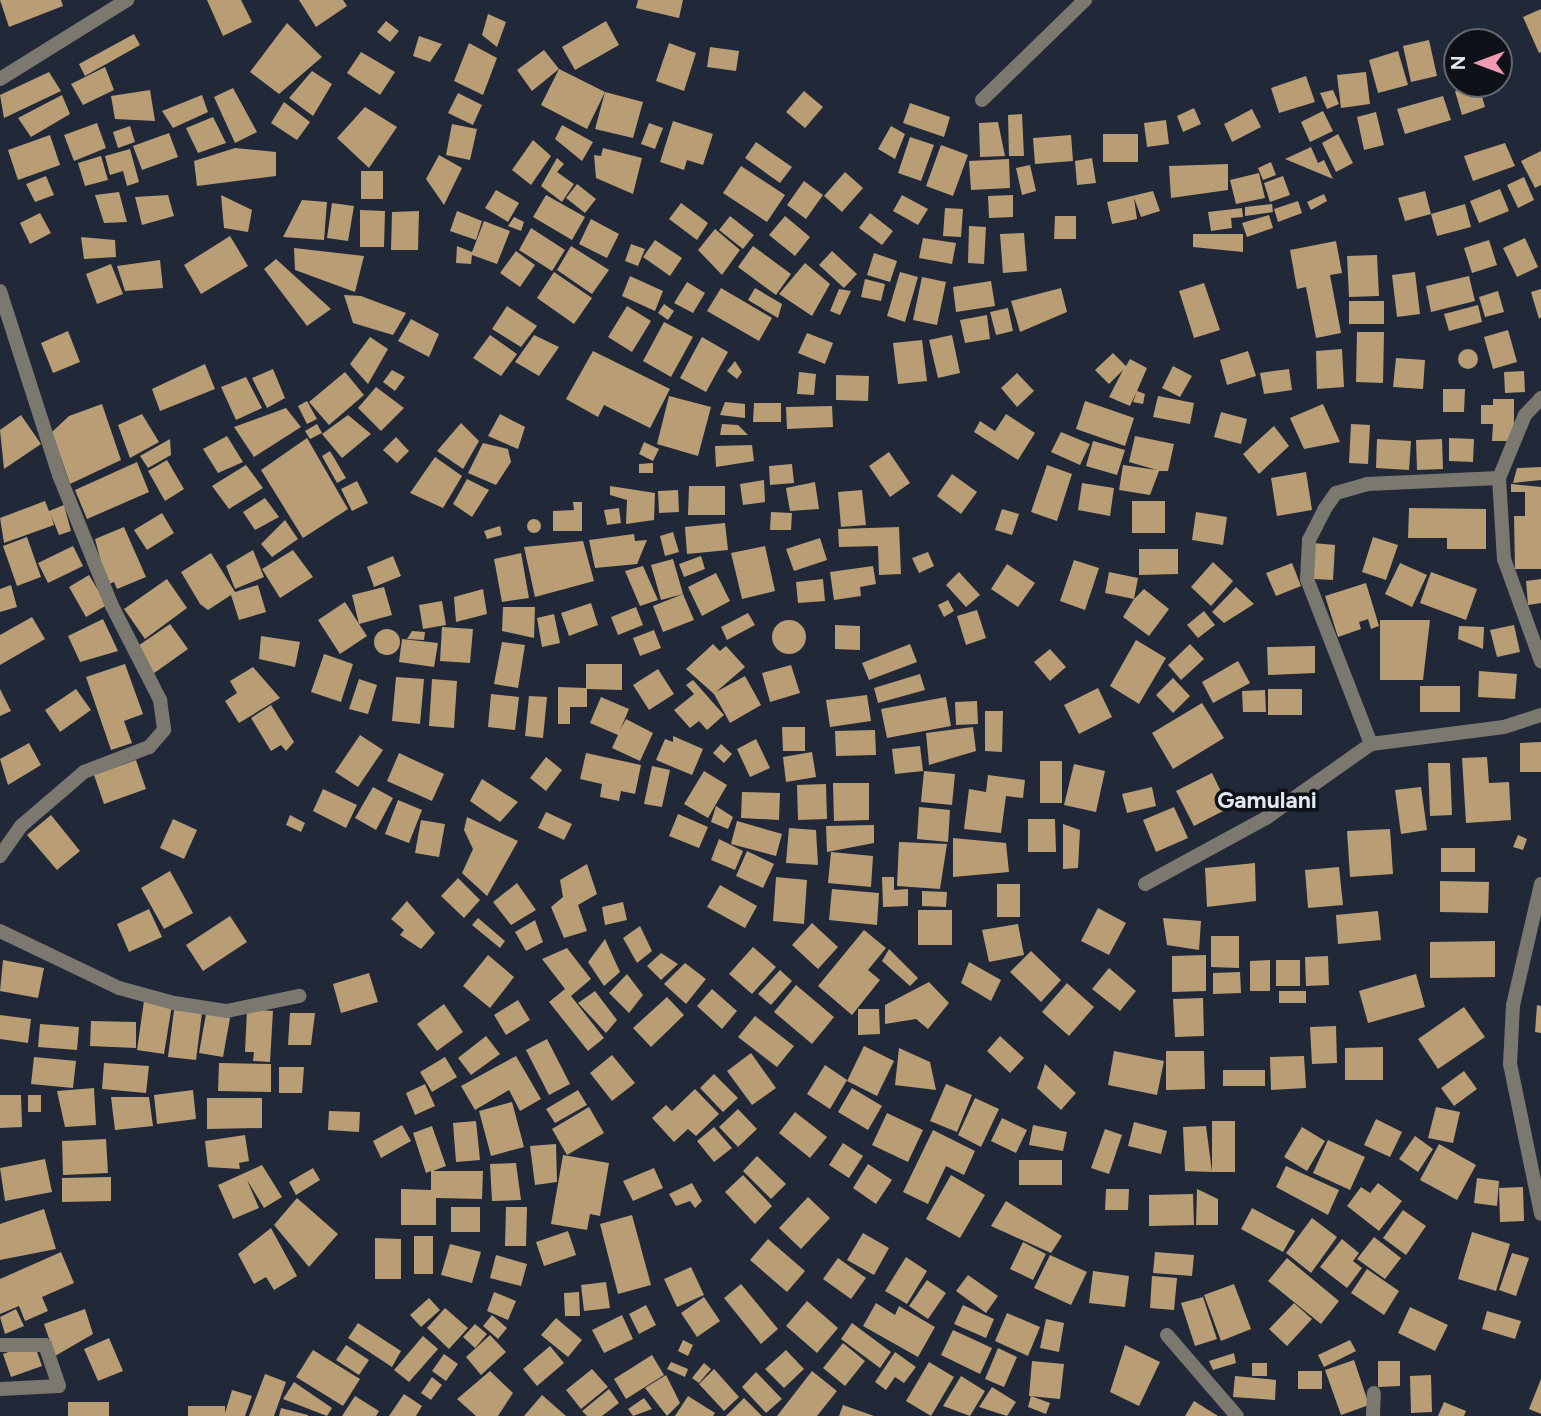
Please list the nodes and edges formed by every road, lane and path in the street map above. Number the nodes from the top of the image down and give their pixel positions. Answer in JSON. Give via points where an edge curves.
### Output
{"nodes":[{"id":1,"x":127,"y":0,"type":"edge"},
{"id":2,"x":1085,"y":0,"type":"edge"},
{"id":3,"x":0,"y":79,"type":"edge"},
{"id":4,"x":982,"y":100,"type":"dead end"},
{"id":5,"x":0,"y":291,"type":"edge"},
{"id":6,"x":1541,"y":398,"type":"edge"},
{"id":7,"x":1499,"y":478,"type":"junction"},
{"id":8,"x":1541,"y":661,"type":"edge"},
{"id":9,"x":1541,"y":715,"type":"edge"},
{"id":10,"x":1371,"y":744,"type":"junction"},
{"id":11,"x":0,"y":856,"type":"edge"},
{"id":12,"x":1145,"y":884,"type":"dead end"},
{"id":13,"x":1541,"y":884,"type":"edge"},
{"id":14,"x":0,"y":931,"type":"edge"},
{"id":15,"x":299,"y":996,"type":"dead end"},
{"id":16,"x":1541,"y":1214,"type":"edge"},
{"id":17,"x":1167,"y":1335,"type":"dead end"},
{"id":18,"x":0,"y":1345,"type":"edge"},
{"id":19,"x":0,"y":1389,"type":"edge"},
{"id":20,"x":1374,"y":1394,"type":"dead end"},
{"id":21,"x":1237,"y":1416,"type":"edge"},
{"id":22,"x":1373,"y":1416,"type":"edge"}],
"edges":[{"from":1,"to":3,"type":"street"},
{"from":2,"to":4,"type":"street"},
{"from":5,"to":11,"type":"street","via":[[59,475],[112,606],[160,700],[164,730],[149,747],[84,772],[56,793]]},
{"from":6,"to":7,"type":"street","via":[[1525,415]]},
{"from":7,"to":8,"type":"street","via":[[1504,559]]},
{"from":7,"to":10,"type":"street","via":[[1367,484],[1336,494],[1309,540],[1307,579]]},
{"from":9,"to":10,"type":"street","via":[[1504,727]]},
{"from":10,"to":12,"type":"street","via":[[1266,818]]},
{"from":13,"to":16,"type":"street","via":[[1515,992],[1510,1064]]},
{"from":14,"to":15,"type":"street","via":[[119,988],[174,1003],[227,1011]]},
{"from":17,"to":21,"type":"street"},
{"from":18,"to":19,"type":"street","via":[[45,1345],[59,1386]]},
{"from":20,"to":22,"type":"street"}]}
